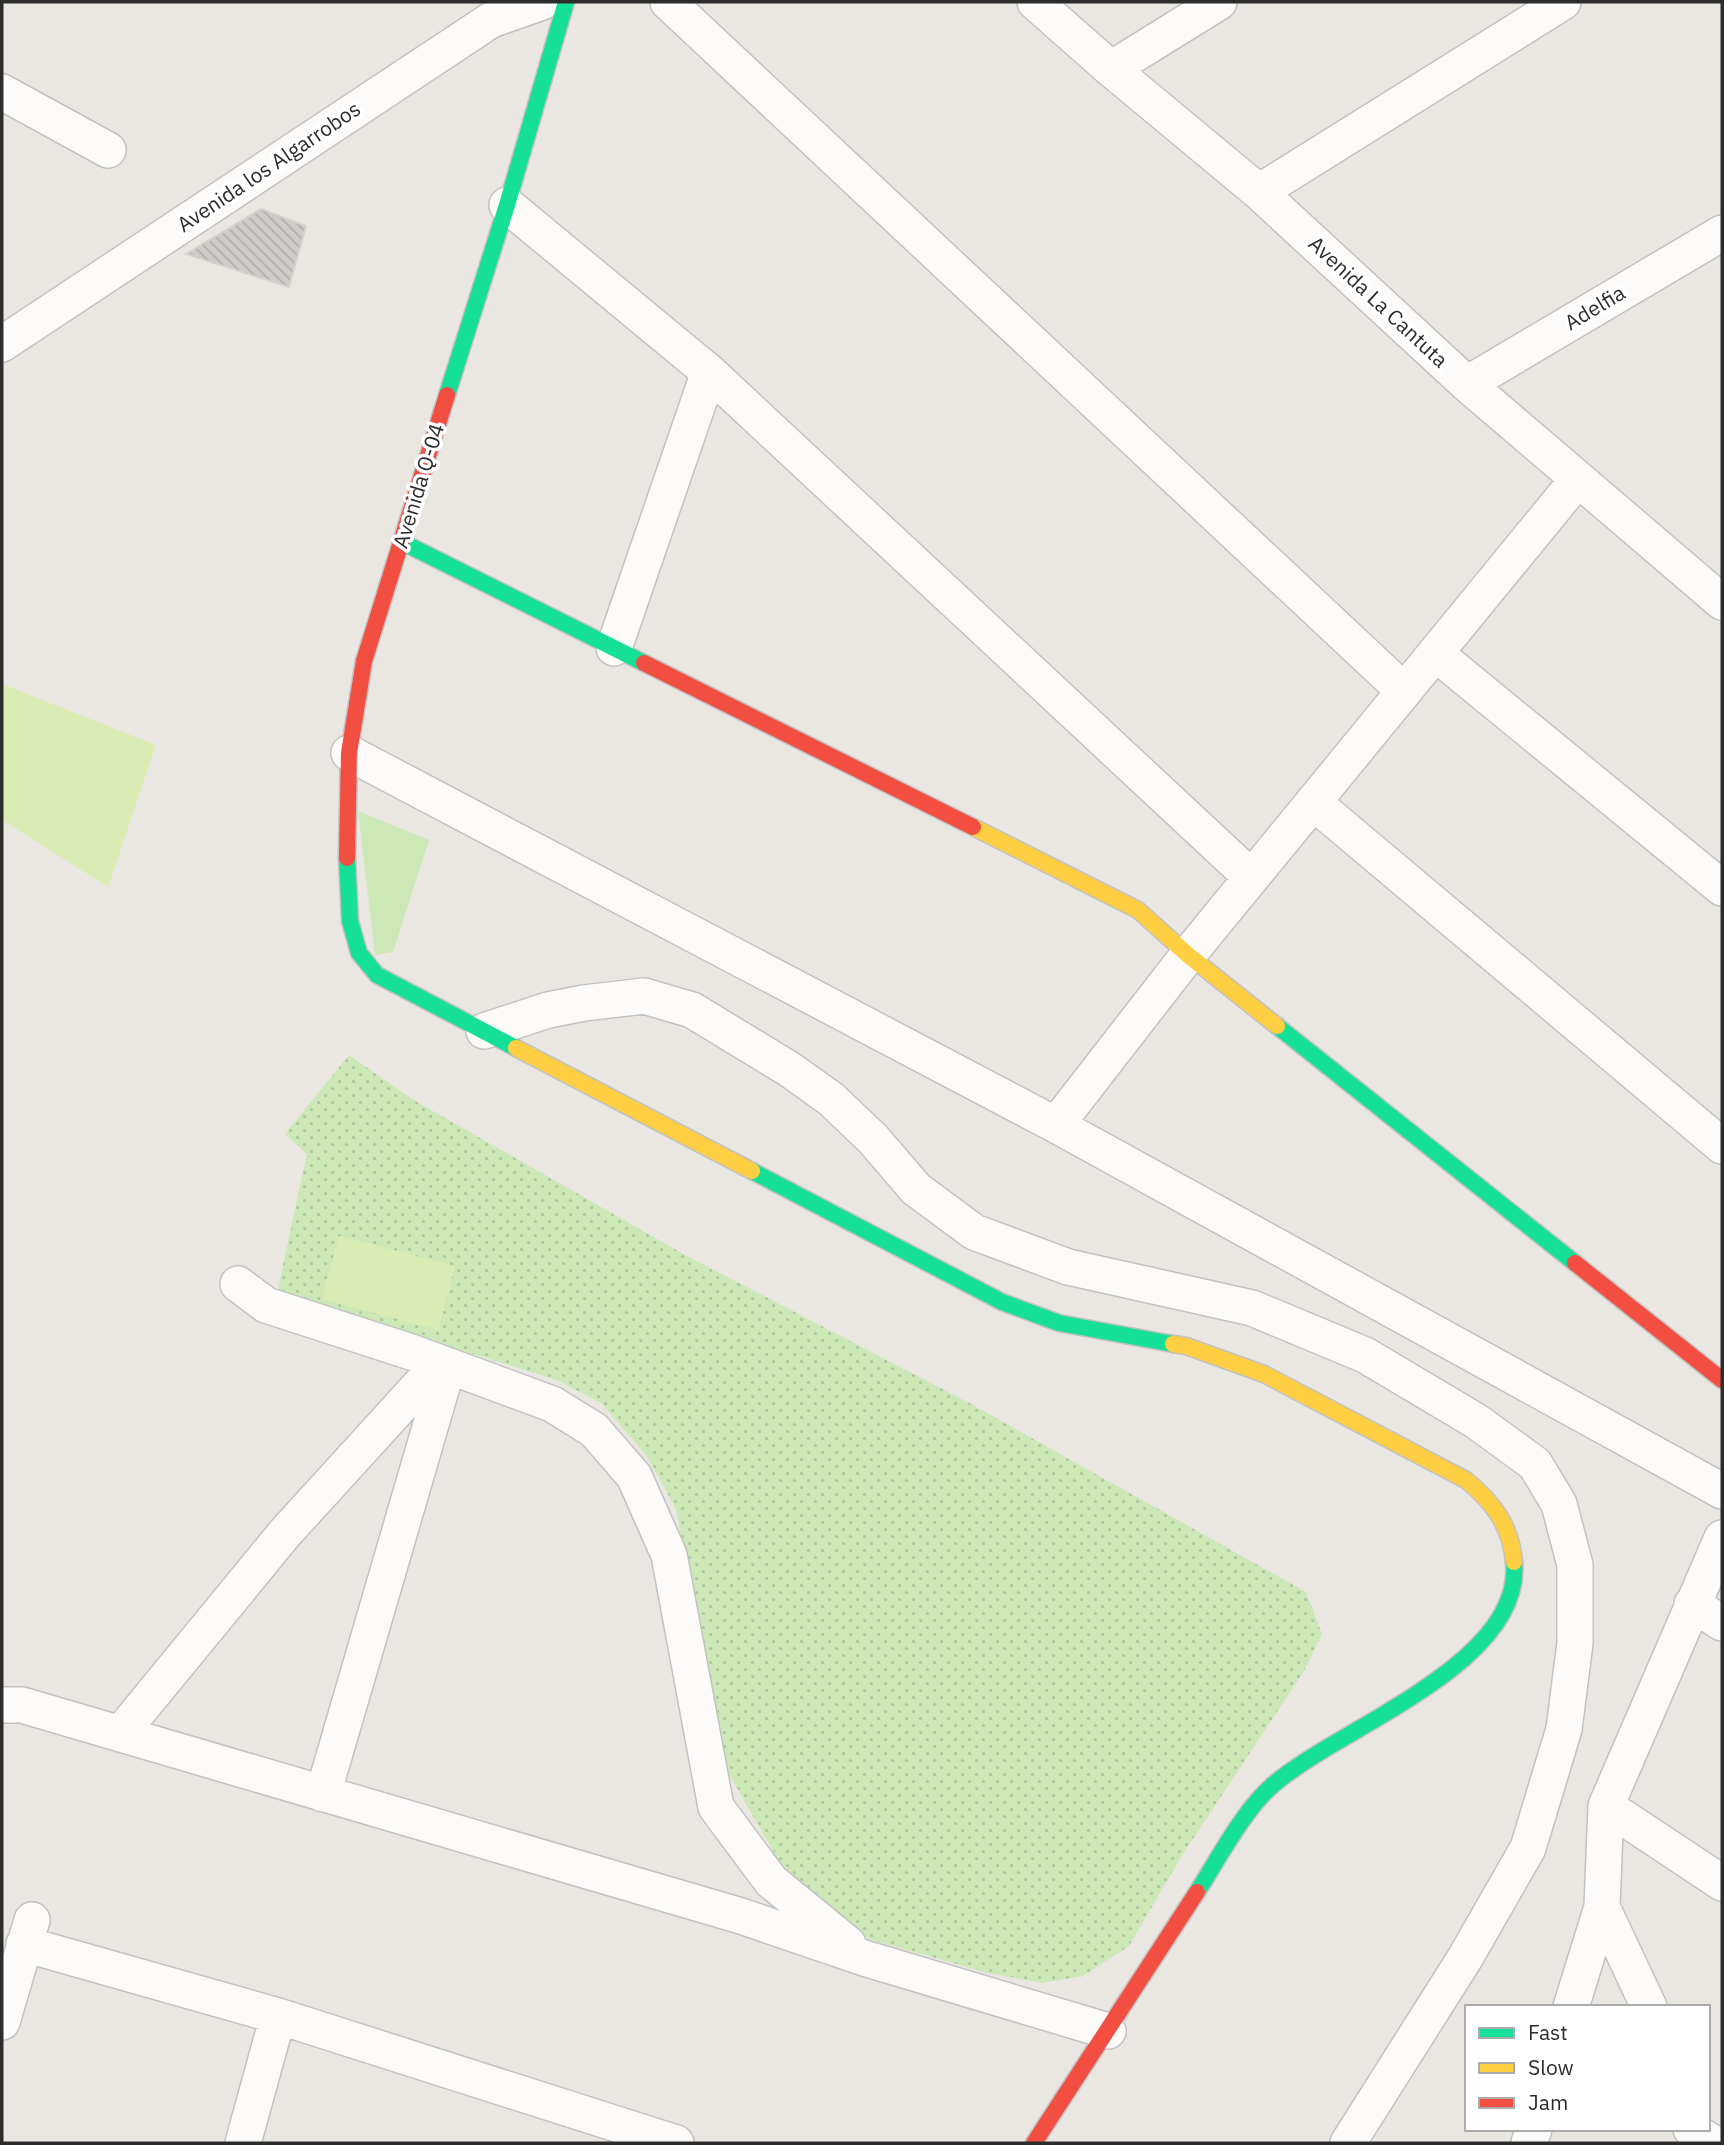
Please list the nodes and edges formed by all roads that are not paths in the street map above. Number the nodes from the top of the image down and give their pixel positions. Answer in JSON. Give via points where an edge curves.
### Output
{"nodes":[{"id":1,"x":542,"y":2,"type":"edge"},
{"id":2,"x":566,"y":2,"type":"edge"},
{"id":3,"x":668,"y":2,"type":"edge"},
{"id":4,"x":1035,"y":2,"type":"edge"},
{"id":5,"x":1219,"y":2,"type":"edge"},
{"id":6,"x":1563,"y":2,"type":"edge"},
{"id":7,"x":1111,"y":69,"type":"junction"},
{"id":8,"x":2,"y":92,"type":"edge"},
{"id":9,"x":108,"y":150,"type":"dead end"},
{"id":10,"x":1259,"y":192,"type":"junction"},
{"id":11,"x":507,"y":205,"type":"junction"},
{"id":12,"x":1722,"y":233,"type":"edge"},
{"id":13,"x":2,"y":344,"type":"edge"},
{"id":14,"x":709,"y":372,"type":"junction"},
{"id":15,"x":1467,"y":384,"type":"junction"},
{"id":16,"x":1578,"y":479,"type":"junction"},
{"id":17,"x":402,"y":542,"type":"junction"},
{"id":18,"x":1722,"y":602,"type":"edge"},
{"id":19,"x":614,"y":648,"type":"junction"},
{"id":20,"x":1435,"y":653,"type":"junction"},
{"id":21,"x":1404,"y":691,"type":"junction"},
{"id":22,"x":349,"y":753,"type":"junction"},
{"id":23,"x":1313,"y":802,"type":"junction"},
{"id":24,"x":1251,"y":877,"type":"junction"},
{"id":25,"x":1722,"y":888,"type":"edge"},
{"id":26,"x":1188,"y":955,"type":"junction"},
{"id":27,"x":484,"y":1031,"type":"junction"},
{"id":28,"x":1056,"y":1125,"type":"junction"},
{"id":29,"x":1722,"y":1146,"type":"edge"},
{"id":30,"x":238,"y":1284,"type":"dead end"},
{"id":31,"x":444,"y":1364,"type":"junction"},
{"id":32,"x":1722,"y":1380,"type":"edge"},
{"id":33,"x":1722,"y":1492,"type":"edge"},
{"id":34,"x":1722,"y":1538,"type":"edge"},
{"id":35,"x":1692,"y":1604,"type":"junction"},
{"id":36,"x":1722,"y":1623,"type":"edge"},
{"id":37,"x":2,"y":1705,"type":"edge"},
{"id":38,"x":120,"y":1734,"type":"junction"},
{"id":39,"x":323,"y":1794,"type":"junction"},
{"id":40,"x":1606,"y":1806,"type":"junction"},
{"id":41,"x":1722,"y":1883,"type":"edge"},
{"id":42,"x":1602,"y":1907,"type":"junction"},
{"id":43,"x":864,"y":1958,"type":"junction"},
{"id":44,"x":1572,"y":2005,"type":"edge"},
{"id":45,"x":1648,"y":2005,"type":"edge"},
{"id":46,"x":278,"y":2016,"type":"junction"},
{"id":47,"x":2,"y":2022,"type":"edge"},
{"id":48,"x":1108,"y":2031,"type":"junction"},
{"id":49,"x":1692,"y":2131,"type":"edge"},
{"id":50,"x":243,"y":2143,"type":"edge"},
{"id":51,"x":676,"y":2143,"type":"edge"},
{"id":52,"x":1034,"y":2143,"type":"edge"},
{"id":53,"x":1348,"y":2143,"type":"edge"},
{"id":54,"x":1713,"y":2143,"type":"edge"}],
"edges":[{"from":1,"to":13,"type":"street","name":"Avenida los Algarrobos","via":[[491,20]]},
{"from":2,"to":11,"type":"street","name":"Avenida Q-04"},
{"from":3,"to":21,"type":"street"},
{"from":4,"to":7,"type":"street","name":"Avenida La Cantuta"},
{"from":5,"to":7,"type":"street"},
{"from":6,"to":10,"type":"street"},
{"from":7,"to":10,"type":"street","name":"Avenida La Cantuta"},
{"from":8,"to":9,"type":"street"},
{"from":10,"to":15,"type":"street","name":"Avenida La Cantuta"},
{"from":11,"to":14,"type":"street"},
{"from":11,"to":17,"type":"street","name":"Avenida Q-04"},
{"from":12,"to":15,"type":"street","name":"Adelfia"},
{"from":14,"to":19,"type":"street"},
{"from":14,"to":24,"type":"street"},
{"from":15,"to":16,"type":"street","name":"Avenida La Cantuta"},
{"from":16,"to":18,"type":"street","name":"Avenida La Cantuta"},
{"from":16,"to":20,"type":"street"},
{"from":17,"to":19,"type":"street"},
{"from":17,"to":22,"type":"street","name":"Avenida Q-04","via":[[364,662]]},
{"from":19,"to":26,"type":"street","via":[[1138,910]]},
{"from":20,"to":21,"type":"street"},
{"from":20,"to":25,"type":"street"},
{"from":21,"to":23,"type":"street"},
{"from":22,"to":27,"type":"street","name":"Avenida Q-04","via":[[350,921],[359,953],[377,975]]},
{"from":22,"to":28,"type":"street"},
{"from":23,"to":24,"type":"street"},
{"from":23,"to":29,"type":"street"},
{"from":24,"to":26,"type":"street"},
{"from":26,"to":28,"type":"street"},
{"from":26,"to":32,"type":"street"},
{"from":27,"to":48,"type":"street","via":[[1002,1302],[1059,1323],[1186,1346],[1264,1374],[1466,1480],[1498,1510],[1515,1557],[1515,1586],[1508,1607],[1489,1635],[1431,1685],[1279,1779],[1256,1801]]},
{"from":27,"to":53,"type":"street","via":[[548,1010],[644,996],[692,1010],[831,1099],[916,1189],[974,1232],[1068,1267],[1252,1308],[1365,1354],[1476,1421],[1535,1464],[1559,1504],[1575,1565],[1575,1643],[1564,1729],[1528,1848],[1465,1958]]},
{"from":28,"to":33,"type":"street"},
{"from":30,"to":31,"type":"street","via":[[266,1305]]},
{"from":31,"to":38,"type":"street","via":[[285,1533]]},
{"from":31,"to":39,"type":"street"},
{"from":31,"to":43,"type":"street","via":[[552,1404],[594,1430],[634,1476],[669,1555],[716,1807],[771,1881]]},
{"from":34,"to":35,"type":"street"},
{"from":35,"to":36,"type":"street"},
{"from":35,"to":40,"type":"street"},
{"from":37,"to":38,"type":"street","via":[[22,1705]]},
{"from":38,"to":39,"type":"street"},
{"from":39,"to":43,"type":"street","via":[[741,1916]]},
{"from":40,"to":41,"type":"street"},
{"from":40,"to":42,"type":"street"},
{"from":42,"to":44,"type":"street"},
{"from":42,"to":45,"type":"street"},
{"from":43,"to":48,"type":"street"},
{"from":46,"to":47,"type":"street","via":[[28,1932]]},
{"from":46,"to":50,"type":"street"},
{"from":46,"to":51,"type":"street"},
{"from":48,"to":52,"type":"street"},
{"from":49,"to":54,"type":"street"}]}
